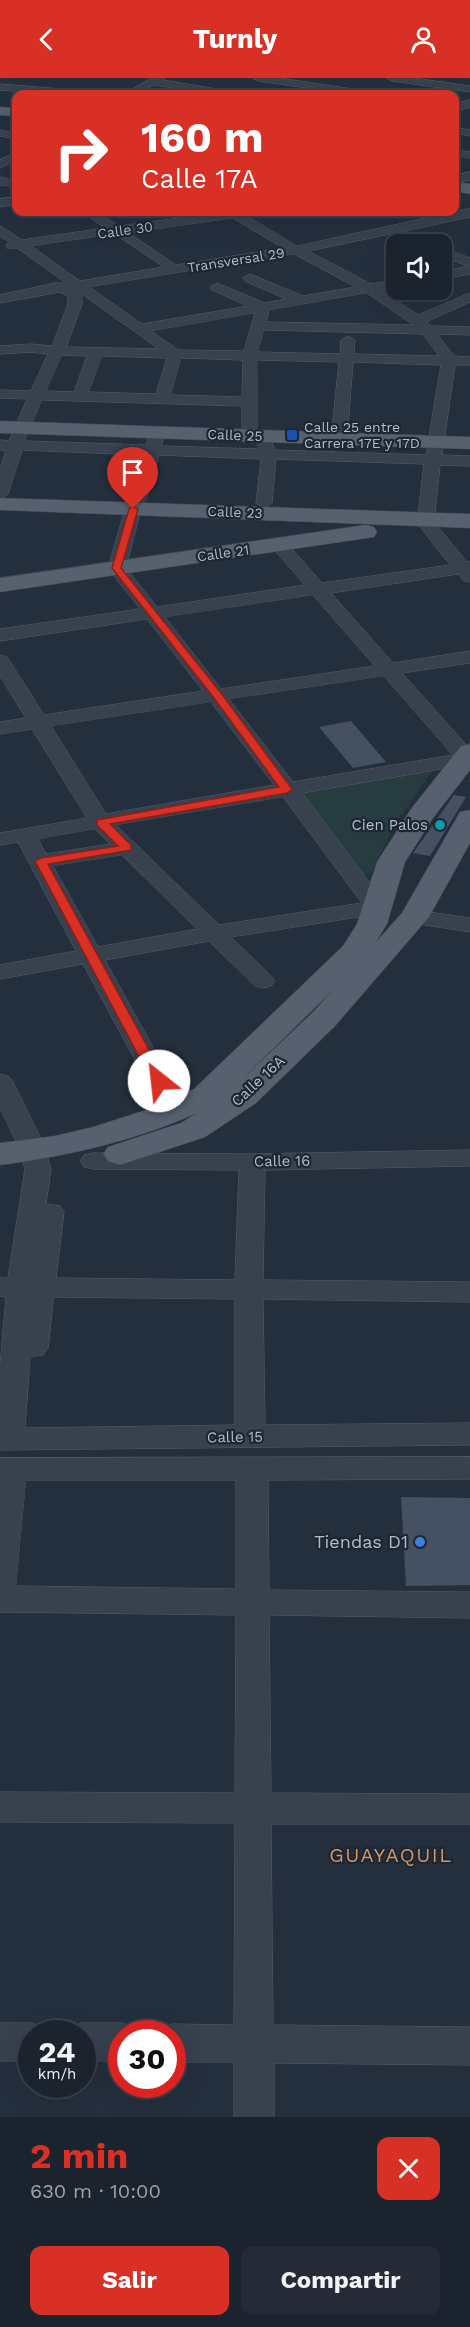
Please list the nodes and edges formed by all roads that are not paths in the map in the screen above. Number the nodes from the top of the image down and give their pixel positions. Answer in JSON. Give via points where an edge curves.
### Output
{"nodes":[{"id":1,"x":44,"y":78,"type":"edge"},
{"id":2,"x":258,"y":78,"type":"edge"},
{"id":3,"x":332,"y":78,"type":"edge"},
{"id":4,"x":392,"y":78,"type":"edge"},
{"id":5,"x":156,"y":80,"type":"edge"},
{"id":6,"x":67,"y":82,"type":"dead end"},
{"id":7,"x":312,"y":86,"type":"junction"},
{"id":8,"x":0,"y":87,"type":"edge"},
{"id":9,"x":26,"y":90,"type":"edge"},
{"id":10,"x":35,"y":90,"type":"edge"},
{"id":11,"x":55,"y":90,"type":"edge"},
{"id":12,"x":137,"y":90,"type":"edge"},
{"id":13,"x":208,"y":90,"type":"edge"},
{"id":14,"x":301,"y":90,"type":"edge"},
{"id":15,"x":339,"y":90,"type":"edge"},
{"id":16,"x":470,"y":91,"type":"edge"},
{"id":17,"x":94,"y":216,"type":"edge"},
{"id":18,"x":215,"y":216,"type":"edge"},
{"id":19,"x":239,"y":216,"type":"edge"},
{"id":20,"x":433,"y":216,"type":"edge"},
{"id":21,"x":456,"y":216,"type":"edge"},
{"id":22,"x":0,"y":230,"type":"edge"},
{"id":23,"x":391,"y":230,"type":"junction"},
{"id":24,"x":118,"y":231,"type":"junction"},
{"id":25,"x":401,"y":234,"type":"edge"},
{"id":26,"x":19,"y":244,"type":"junction"},
{"id":27,"x":0,"y":246,"type":"edge"},
{"id":28,"x":293,"y":249,"type":"junction"},
{"id":29,"x":452,"y":256,"type":"edge"},
{"id":30,"x":470,"y":263,"type":"edge"},
{"id":31,"x":170,"y":265,"type":"junction"},
{"id":32,"x":470,"y":270,"type":"edge"},
{"id":33,"x":452,"y":274,"type":"edge"},
{"id":34,"x":250,"y":278,"type":"dead end"},
{"id":35,"x":63,"y":285,"type":"junction"},
{"id":36,"x":386,"y":286,"type":"edge"},
{"id":37,"x":218,"y":287,"type":"dead end"},
{"id":38,"x":362,"y":290,"type":"junction"},
{"id":39,"x":0,"y":294,"type":"edge"},
{"id":40,"x":0,"y":299,"type":"edge"},
{"id":41,"x":99,"y":300,"type":"junction"},
{"id":42,"x":300,"y":300,"type":"junction"},
{"id":43,"x":467,"y":300,"type":"edge"},
{"id":44,"x":75,"y":304,"type":"junction"},
{"id":45,"x":263,"y":307,"type":"junction"},
{"id":46,"x":422,"y":325,"type":"junction"},
{"id":47,"x":258,"y":326,"type":"junction"},
{"id":48,"x":142,"y":328,"type":"junction"},
{"id":49,"x":350,"y":328,"type":"junction"},
{"id":50,"x":470,"y":331,"type":"edge"},
{"id":51,"x":10,"y":336,"type":"dead end"},
{"id":52,"x":31,"y":348,"type":"junction"},
{"id":53,"x":0,"y":350,"type":"edge"},
{"id":54,"x":57,"y":351,"type":"junction"},
{"id":55,"x":96,"y":352,"type":"junction"},
{"id":56,"x":175,"y":354,"type":"junction"},
{"id":57,"x":250,"y":355,"type":"junction"},
{"id":58,"x":345,"y":358,"type":"junction"},
{"id":59,"x":449,"y":360,"type":"junction"},
{"id":60,"x":470,"y":361,"type":"edge"},
{"id":61,"x":0,"y":394,"type":"edge"},
{"id":62,"x":36,"y":396,"type":"junction"},
{"id":63,"x":80,"y":397,"type":"junction"},
{"id":64,"x":162,"y":399,"type":"junction"},
{"id":65,"x":250,"y":402,"type":"junction"},
{"id":66,"x":0,"y":427,"type":"edge"},
{"id":67,"x":339,"y":439,"type":"junction"},
{"id":68,"x":12,"y":440,"type":"edge"},
{"id":69,"x":155,"y":442,"type":"junction"},
{"id":70,"x":260,"y":442,"type":"junction"},
{"id":71,"x":470,"y":443,"type":"edge"},
{"id":72,"x":434,"y":451,"type":"junction"},
{"id":73,"x":470,"y":461,"type":"edge"},
{"id":74,"x":0,"y":495,"type":"edge"},
{"id":75,"x":264,"y":503,"type":"junction"},
{"id":76,"x":135,"y":504,"type":"junction"},
{"id":77,"x":0,"y":507,"type":"edge"},
{"id":78,"x":470,"y":510,"type":"edge"},
{"id":79,"x":430,"y":518,"type":"junction"},
{"id":80,"x":470,"y":521,"type":"edge"},
{"id":81,"x":279,"y":545,"type":"junction"},
{"id":82,"x":117,"y":568,"type":"junction"},
{"id":83,"x":467,"y":571,"type":"edge"},
{"id":84,"x":0,"y":585,"type":"edge"},
{"id":85,"x":319,"y":589,"type":"junction"},
{"id":86,"x":153,"y":613,"type":"junction"},
{"id":87,"x":0,"y":635,"type":"edge"},
{"id":88,"x":470,"y":657,"type":"edge"},
{"id":89,"x":0,"y":661,"type":"edge"},
{"id":90,"x":391,"y":670,"type":"junction"},
{"id":91,"x":218,"y":696,"type":"junction"},
{"id":92,"x":36,"y":722,"type":"junction"},
{"id":93,"x":0,"y":728,"type":"edge"},
{"id":94,"x":469,"y":756,"type":"edge"},
{"id":95,"x":287,"y":789,"type":"junction"},
{"id":96,"x":470,"y":818,"type":"edge"},
{"id":97,"x":101,"y":823,"type":"junction"},
{"id":98,"x":25,"y":835,"type":"junction"},
{"id":99,"x":0,"y":839,"type":"edge"},
{"id":100,"x":127,"y":848,"type":"junction"},
{"id":101,"x":41,"y":861,"type":"junction"},
{"id":102,"x":377,"y":907,"type":"junction"},
{"id":103,"x":414,"y":917,"type":"junction"},
{"id":104,"x":470,"y":927,"type":"edge"},
{"id":105,"x":215,"y":933,"type":"junction"},
{"id":106,"x":90,"y":956,"type":"junction"},
{"id":107,"x":0,"y":972,"type":"edge"},
{"id":108,"x":263,"y":981,"type":"dead end"},
{"id":109,"x":0,"y":1082,"type":"edge"},
{"id":110,"x":175,"y":1111,"type":"junction"},
{"id":111,"x":0,"y":1154,"type":"edge"},
{"id":112,"x":470,"y":1158,"type":"edge"},
{"id":113,"x":93,"y":1161,"type":"junction"},
{"id":114,"x":42,"y":1162,"type":"junction"},
{"id":115,"x":252,"y":1162,"type":"junction"},
{"id":116,"x":0,"y":1172,"type":"edge"},
{"id":117,"x":20,"y":1287,"type":"edge"},
{"id":118,"x":249,"y":1290,"type":"junction"},
{"id":119,"x":470,"y":1292,"type":"edge"},
{"id":120,"x":470,"y":1434,"type":"edge"},
{"id":121,"x":9,"y":1451,"type":"edge"},
{"id":122,"x":251,"y":1453,"type":"junction"},
{"id":123,"x":470,"y":1468,"type":"edge"},
{"id":124,"x":0,"y":1585,"type":"edge"},
{"id":125,"x":0,"y":1599,"type":"edge"},
{"id":126,"x":252,"y":1603,"type":"junction"},
{"id":127,"x":470,"y":1605,"type":"edge"},
{"id":128,"x":0,"y":1807,"type":"edge"},
{"id":129,"x":253,"y":1808,"type":"junction"},
{"id":130,"x":470,"y":1809,"type":"edge"},
{"id":131,"x":0,"y":2042,"type":"edge"},
{"id":132,"x":18,"y":2042,"type":"edge"},
{"id":133,"x":186,"y":2043,"type":"edge"},
{"id":134,"x":253,"y":2043,"type":"junction"},
{"id":135,"x":470,"y":2046,"type":"edge"},
{"id":136,"x":254,"y":2117,"type":"edge"}],
"edges":[{"from":1,"to":10,"type":"street"},
{"from":2,"to":7,"type":"street"},
{"from":3,"to":7,"type":"street"},
{"from":4,"to":16,"type":"street"},
{"from":5,"to":12,"type":"street"},
{"from":5,"to":13,"type":"street"},
{"from":6,"to":11,"type":"street"},
{"from":7,"to":14,"type":"street"},
{"from":7,"to":15,"type":"street"},
{"from":8,"to":9,"type":"street"},
{"from":17,"to":24,"type":"street"},
{"from":18,"to":24,"type":"street","name":"Calle 30"},
{"from":19,"to":28,"type":"street"},
{"from":20,"to":28,"type":"street","name":"Transversal 29"},
{"from":21,"to":23,"type":"street","name":"Transversal 29"},
{"from":22,"to":26,"type":"street"},
{"from":23,"to":25,"type":"street"},
{"from":23,"to":28,"type":"street","name":"Transversal 29"},
{"from":24,"to":26,"type":"street","name":"Calle 30"},
{"from":24,"to":31,"type":"street"},
{"from":26,"to":27,"type":"street","name":"Calle 30"},
{"from":26,"to":35,"type":"street"},
{"from":28,"to":31,"type":"street","name":"Transversal 29"},
{"from":28,"to":35,"type":"street","name":"Transversal 29"},
{"from":28,"to":38,"type":"street","via":[[331,267],[336,277]]},
{"from":29,"to":30,"type":"street"},
{"from":31,"to":35,"type":"street","name":"Transversal 29"},
{"from":32,"to":33,"type":"street"},
{"from":34,"to":42,"type":"street"},
{"from":35,"to":39,"type":"street","name":"Transversal 29"},
{"from":35,"to":40,"type":"street","name":"Transversal 29"},
{"from":35,"to":41,"type":"street"},
{"from":35,"to":44,"type":"street","via":[[75,294]]},
{"from":36,"to":38,"type":"street"},
{"from":37,"to":45,"type":"street"},
{"from":38,"to":42,"type":"street"},
{"from":38,"to":46,"type":"street"},
{"from":38,"to":49,"type":"street"},
{"from":41,"to":44,"type":"street"},
{"from":41,"to":48,"type":"street"},
{"from":42,"to":45,"type":"street"},
{"from":43,"to":46,"type":"street"},
{"from":44,"to":54,"type":"street"},
{"from":45,"to":47,"type":"street"},
{"from":45,"to":48,"type":"street"},
{"from":46,"to":49,"type":"street"},
{"from":46,"to":50,"type":"street"},
{"from":46,"to":59,"type":"street"},
{"from":47,"to":49,"type":"street"},
{"from":47,"to":57,"type":"street"},
{"from":48,"to":56,"type":"street"},
{"from":49,"to":58,"type":"street"},
{"from":51,"to":52,"type":"street"},
{"from":52,"to":53,"type":"street"},
{"from":52,"to":54,"type":"street"},
{"from":54,"to":55,"type":"street"},
{"from":54,"to":62,"type":"street"},
{"from":55,"to":56,"type":"street"},
{"from":55,"to":63,"type":"street"},
{"from":56,"to":57,"type":"street"},
{"from":56,"to":64,"type":"street"},
{"from":57,"to":58,"type":"street"},
{"from":57,"to":65,"type":"street"},
{"from":58,"to":59,"type":"street"},
{"from":58,"to":67,"type":"street"},
{"from":59,"to":60,"type":"street"},
{"from":59,"to":72,"type":"street"},
{"from":61,"to":62,"type":"street"},
{"from":62,"to":63,"type":"street"},
{"from":62,"to":68,"type":"street"},
{"from":63,"to":64,"type":"street"},
{"from":64,"to":65,"type":"street"},
{"from":65,"to":70,"type":"street"},
{"from":66,"to":68,"type":"main road","name":"Calle 25"},
{"from":67,"to":70,"type":"main road","name":"Calle 25"},
{"from":67,"to":72,"type":"main road","name":"Calle 25"},
{"from":68,"to":69,"type":"main road","name":"Calle 25"},
{"from":68,"to":74,"type":"street"},
{"from":69,"to":70,"type":"main road","name":"Calle 25"},
{"from":69,"to":76,"type":"street"},
{"from":70,"to":72,"type":"street"},
{"from":70,"to":75,"type":"street"},
{"from":71,"to":72,"type":"main road","name":"Calle 25"},
{"from":72,"to":73,"type":"street"},
{"from":72,"to":79,"type":"street"},
{"from":74,"to":76,"type":"main road","name":"Calle 23"},
{"from":75,"to":76,"type":"main road","name":"Calle 23"},
{"from":75,"to":79,"type":"main road","name":"Calle 23"},
{"from":76,"to":77,"type":"main road","name":"Calle 23"},
{"from":76,"to":79,"type":"main road","name":"Calle 23"},
{"from":76,"to":82,"type":"street"},
{"from":78,"to":79,"type":"main road","name":"Calle 23"},
{"from":79,"to":80,"type":"main road","name":"Calle 23"},
{"from":79,"to":81,"type":"main road","name":"Calle 21"},
{"from":79,"to":83,"type":"street"},
{"from":81,"to":82,"type":"main road","name":"Calle 21"},
{"from":81,"to":85,"type":"street"},
{"from":82,"to":84,"type":"main road","name":"Calle 21"},
{"from":82,"to":86,"type":"street"},
{"from":83,"to":85,"type":"street"},
{"from":85,"to":86,"type":"street"},
{"from":85,"to":90,"type":"street"},
{"from":86,"to":87,"type":"street"},
{"from":86,"to":91,"type":"street"},
{"from":88,"to":90,"type":"street"},
{"from":89,"to":92,"type":"street"},
{"from":90,"to":91,"type":"street"},
{"from":90,"to":94,"type":"street"},
{"from":91,"to":92,"type":"street"},
{"from":91,"to":95,"type":"street"},
{"from":92,"to":93,"type":"street"},
{"from":92,"to":97,"type":"street"},
{"from":94,"to":95,"type":"street"},
{"from":94,"to":102,"type":"main road","name":"Calle 16A","via":[[421,815],[391,862]]},
{"from":95,"to":97,"type":"street"},
{"from":95,"to":102,"type":"street"},
{"from":96,"to":103,"type":"main road","name":"Calle 16A"},
{"from":97,"to":98,"type":"street"},
{"from":97,"to":100,"type":"street"},
{"from":98,"to":99,"type":"street"},
{"from":98,"to":101,"type":"street"},
{"from":100,"to":101,"type":"street"},
{"from":100,"to":105,"type":"street"},
{"from":101,"to":106,"type":"street"},
{"from":102,"to":105,"type":"street"},
{"from":102,"to":110,"type":"main road","name":"Calle 16A","via":[[354,952],[206,1096]]},
{"from":103,"to":104,"type":"street"},
{"from":103,"to":113,"type":"main road","name":"Calle 16A","via":[[324,1019],[235,1103],[193,1130]]},
{"from":105,"to":106,"type":"street"},
{"from":105,"to":108,"type":"street"},
{"from":106,"to":107,"type":"street"},
{"from":106,"to":110,"type":"street"},
{"from":109,"to":114,"type":"street"},
{"from":110,"to":114,"type":"main road","name":"Calle 16A"},
{"from":111,"to":114,"type":"main road"},
{"from":112,"to":115,"type":"street","name":"Calle 16"},
{"from":113,"to":114,"type":"main road","name":"Calle 16A"},
{"from":113,"to":115,"type":"street","name":"Calle 16"},
{"from":114,"to":116,"type":"main road"},
{"from":114,"to":117,"type":"street"},
{"from":115,"to":118,"type":"street"},
{"from":117,"to":118,"type":"street"},
{"from":117,"to":121,"type":"street"},
{"from":118,"to":119,"type":"street"},
{"from":118,"to":122,"type":"street"},
{"from":120,"to":122,"type":"street","name":"Calle 15"},
{"from":121,"to":122,"type":"street","name":"Calle 15"},
{"from":121,"to":122,"type":"street","name":"Calle 15","via":[[48,1470]]},
{"from":121,"to":124,"type":"street"},
{"from":122,"to":123,"type":"street","name":"Calle 15"},
{"from":122,"to":126,"type":"street"},
{"from":125,"to":126,"type":"street"},
{"from":126,"to":127,"type":"street"},
{"from":126,"to":129,"type":"street"},
{"from":128,"to":129,"type":"street"},
{"from":129,"to":130,"type":"street"},
{"from":129,"to":134,"type":"street"},
{"from":131,"to":132,"type":"street"},
{"from":133,"to":134,"type":"street"},
{"from":134,"to":135,"type":"street"},
{"from":134,"to":136,"type":"street"}]}
